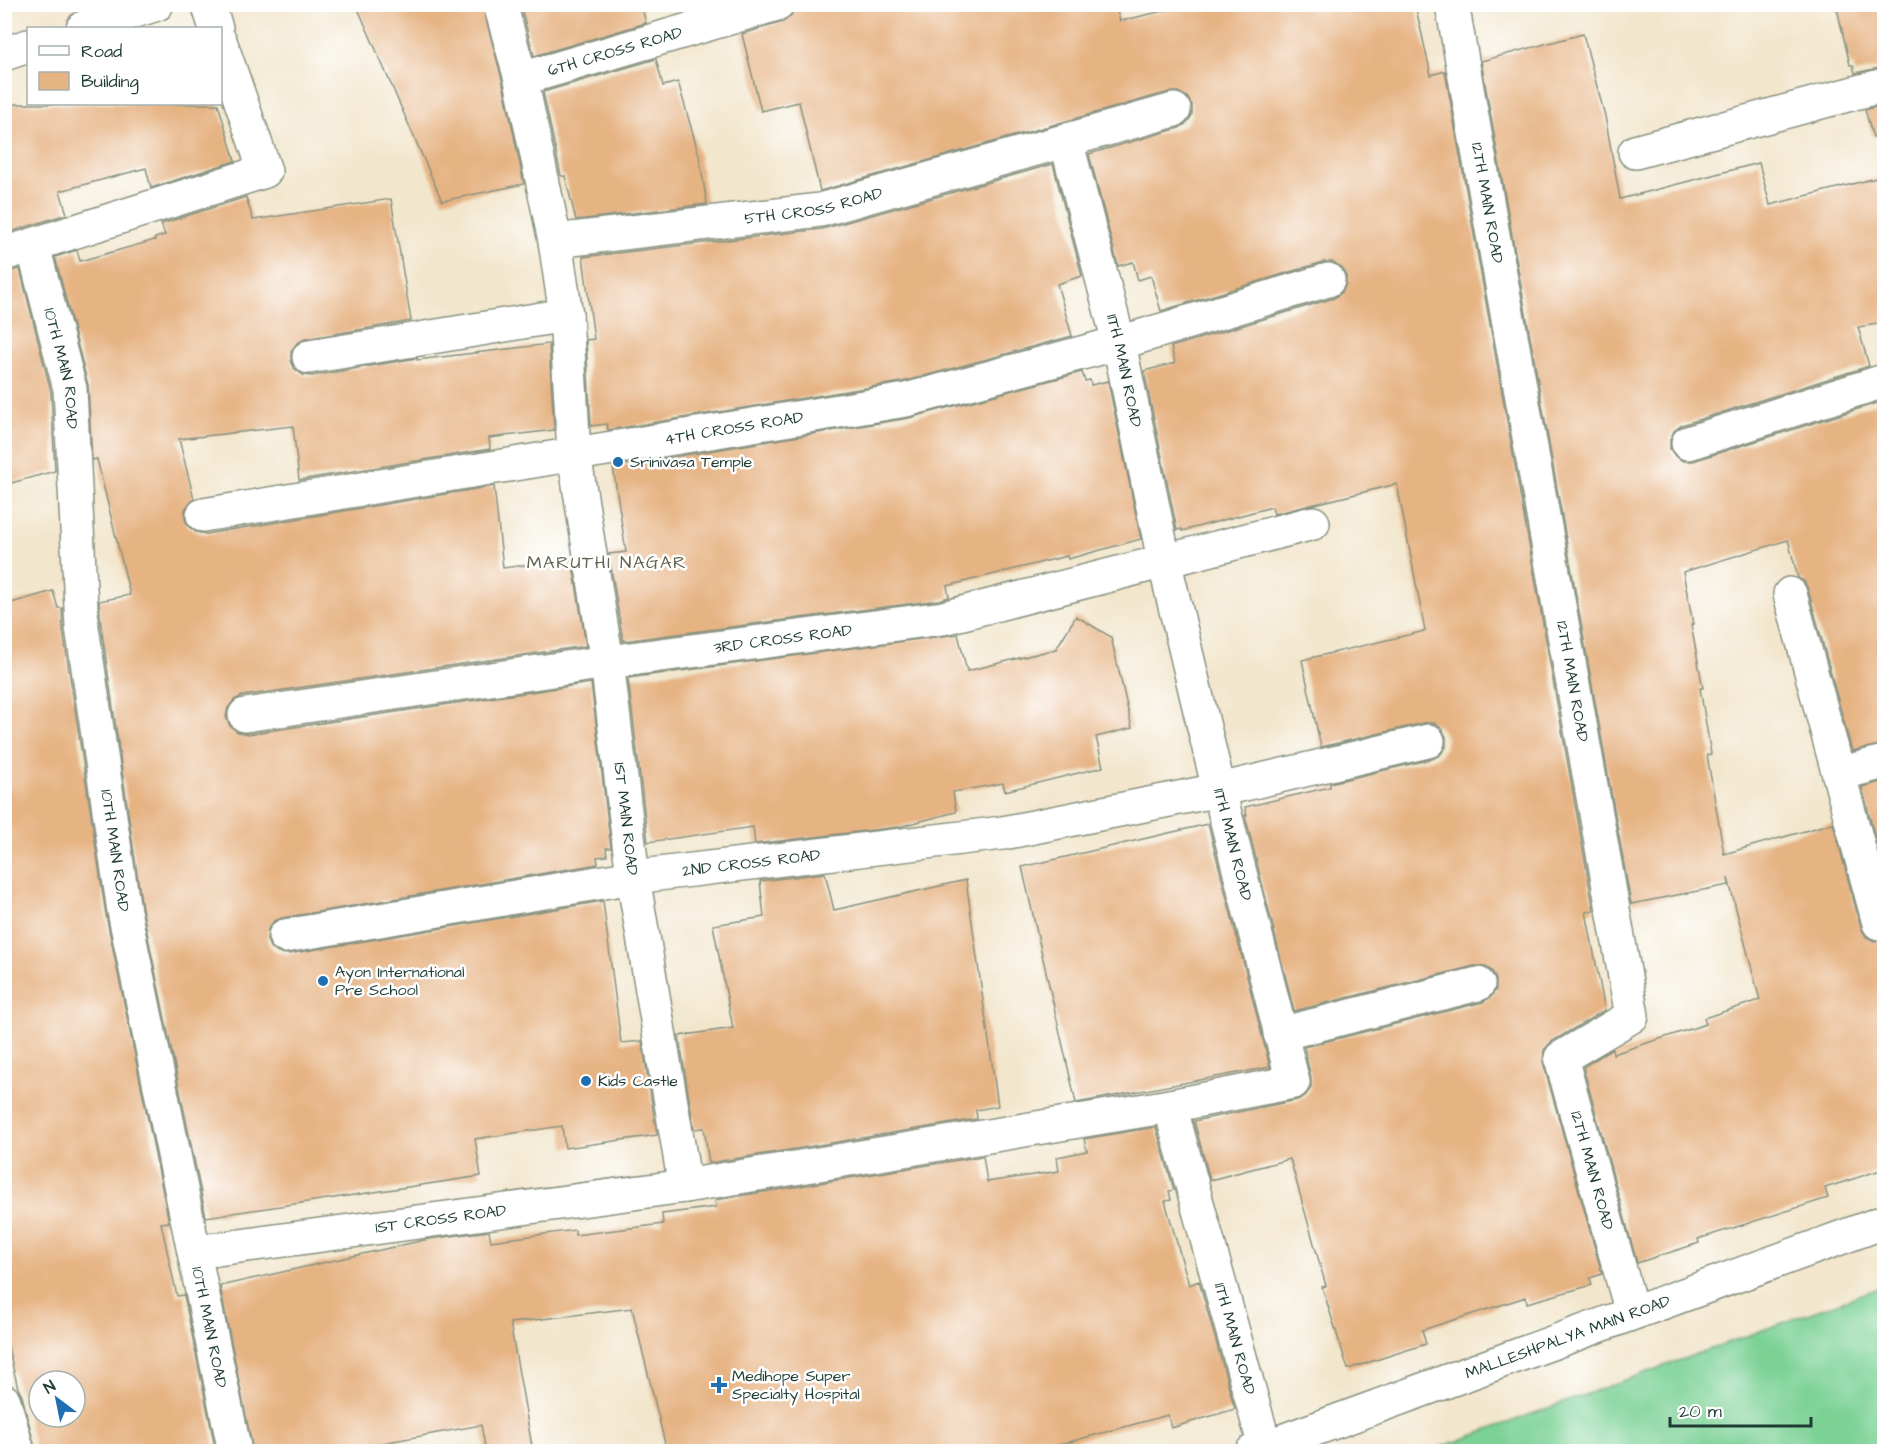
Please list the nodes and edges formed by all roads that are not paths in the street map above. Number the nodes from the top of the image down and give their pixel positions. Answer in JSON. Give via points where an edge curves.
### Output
{"nodes":[{"id":1,"x":158,"y":4,"type":"edge"},
{"id":2,"x":208,"y":4,"type":"edge"},
{"id":3,"x":500,"y":4,"type":"edge"},
{"id":4,"x":777,"y":4,"type":"edge"},
{"id":5,"x":1452,"y":4,"type":"edge"},
{"id":6,"x":86,"y":27,"type":"edge"},
{"id":7,"x":216,"y":27,"type":"edge"},
{"id":8,"x":27,"y":46,"type":"edge"},
{"id":9,"x":222,"y":47,"type":"edge"},
{"id":10,"x":4,"y":54,"type":"edge"},
{"id":11,"x":521,"y":80,"type":"junction"},
{"id":12,"x":1884,"y":85,"type":"edge"},
{"id":13,"x":1174,"y":110,"type":"dead end"},
{"id":14,"x":1066,"y":140,"type":"junction"},
{"id":15,"x":1635,"y":152,"type":"dead end"},
{"id":16,"x":555,"y":241,"type":"junction"},
{"id":17,"x":19,"y":250,"type":"edge"},
{"id":18,"x":1328,"y":280,"type":"dead end"},
{"id":19,"x":566,"y":315,"type":"junction"},
{"id":20,"x":1119,"y":343,"type":"junction"},
{"id":21,"x":309,"y":357,"type":"dead end"},
{"id":22,"x":1884,"y":381,"type":"edge"},
{"id":23,"x":1688,"y":443,"type":"dead end"},
{"id":24,"x":574,"y":453,"type":"junction"},
{"id":25,"x":203,"y":515,"type":"dead end"},
{"id":26,"x":1313,"y":523,"type":"dead end"},
{"id":27,"x":1164,"y":560,"type":"junction"},
{"id":28,"x":1790,"y":594,"type":"dead end"},
{"id":29,"x":607,"y":662,"type":"junction"},
{"id":30,"x":245,"y":715,"type":"dead end"},
{"id":31,"x":1428,"y":741,"type":"dead end"},
{"id":32,"x":1884,"y":762,"type":"edge"},
{"id":33,"x":1839,"y":774,"type":"junction"},
{"id":34,"x":1218,"y":790,"type":"junction"},
{"id":35,"x":633,"y":877,"type":"junction"},
{"id":36,"x":1879,"y":923,"type":"dead end"},
{"id":37,"x":285,"y":936,"type":"dead end"},
{"id":38,"x":1478,"y":984,"type":"dead end"},
{"id":39,"x":1280,"y":1034,"type":"junction"},
{"id":40,"x":1170,"y":1106,"type":"junction"},
{"id":41,"x":686,"y":1186,"type":"junction"},
{"id":42,"x":1884,"y":1222,"type":"edge"},
{"id":43,"x":195,"y":1252,"type":"junction"},
{"id":44,"x":1632,"y":1313,"type":"junction"},
{"id":45,"x":4,"y":1401,"type":"edge"},
{"id":46,"x":1259,"y":1449,"type":"edge"},
{"id":47,"x":18,"y":1452,"type":"edge"},
{"id":48,"x":235,"y":1452,"type":"edge"}],
"edges":[{"from":1,"to":6,"type":"street"},
{"from":2,"to":7,"type":"street"},
{"from":3,"to":11,"type":"street","name":"1ST MAIN ROAD"},
{"from":4,"to":11,"type":"street","name":"6TH CROSS ROAD"},
{"from":5,"to":44,"type":"street","name":"12TH MAIN ROAD","via":[[1632,1016],[1561,1058]]},
{"from":8,"to":10,"type":"street"},
{"from":9,"to":17,"type":"street","via":[[265,171]]},
{"from":11,"to":16,"type":"street","name":"1ST MAIN ROAD"},
{"from":12,"to":15,"type":"street"},
{"from":13,"to":14,"type":"street","name":"5TH CROSS ROAD"},
{"from":14,"to":16,"type":"street","name":"5TH CROSS ROAD","via":[[820,210]]},
{"from":14,"to":20,"type":"street","name":"11TH MAIN ROAD"},
{"from":16,"to":19,"type":"street","name":"1ST MAIN ROAD"},
{"from":17,"to":43,"type":"street","name":"10TH MAIN ROAD","via":[[70,389],[82,627],[124,911]]},
{"from":18,"to":20,"type":"street","name":"4TH CROSS ROAD"},
{"from":19,"to":21,"type":"street"},
{"from":19,"to":24,"type":"street","name":"1ST MAIN ROAD"},
{"from":20,"to":24,"type":"street","name":"4TH CROSS ROAD","via":[[906,400]]},
{"from":20,"to":27,"type":"street","name":"11TH MAIN ROAD"},
{"from":22,"to":23,"type":"street"},
{"from":24,"to":25,"type":"street","name":"4TH CROSS ROAD"},
{"from":24,"to":29,"type":"street","name":"1ST MAIN ROAD"},
{"from":26,"to":27,"type":"street","name":"3RD CROSS ROAD"},
{"from":27,"to":29,"type":"street","name":"3RD CROSS ROAD","via":[[943,618]]},
{"from":27,"to":34,"type":"street","name":"11TH MAIN ROAD"},
{"from":28,"to":33,"type":"street"},
{"from":29,"to":30,"type":"street","name":"3RD CROSS ROAD"},
{"from":29,"to":35,"type":"street","name":"1ST MAIN ROAD"},
{"from":31,"to":34,"type":"street","name":"2ND CROSS ROAD"},
{"from":32,"to":33,"type":"street"},
{"from":33,"to":36,"type":"street"},
{"from":34,"to":35,"type":"street","name":"2ND CROSS ROAD","via":[[1003,832]]},
{"from":34,"to":39,"type":"street","name":"11TH MAIN ROAD"},
{"from":35,"to":37,"type":"street","name":"2ND CROSS ROAD"},
{"from":35,"to":41,"type":"street","name":"1ST MAIN ROAD"},
{"from":38,"to":39,"type":"street"},
{"from":39,"to":40,"type":"street","name":"11TH MAIN ROAD","via":[[1293,1082]]},
{"from":40,"to":41,"type":"street","name":"1ST CROSS ROAD"},
{"from":40,"to":46,"type":"street","name":"11TH MAIN ROAD"},
{"from":41,"to":43,"type":"street","name":"1ST CROSS ROAD"},
{"from":42,"to":44,"type":"street","name":"MALLESHPALYA MAIN ROAD"},
{"from":43,"to":48,"type":"street","name":"10TH MAIN ROAD"},
{"from":44,"to":46,"type":"street","name":"MALLESHPALYA MAIN ROAD"},
{"from":45,"to":47,"type":"street"}]}
